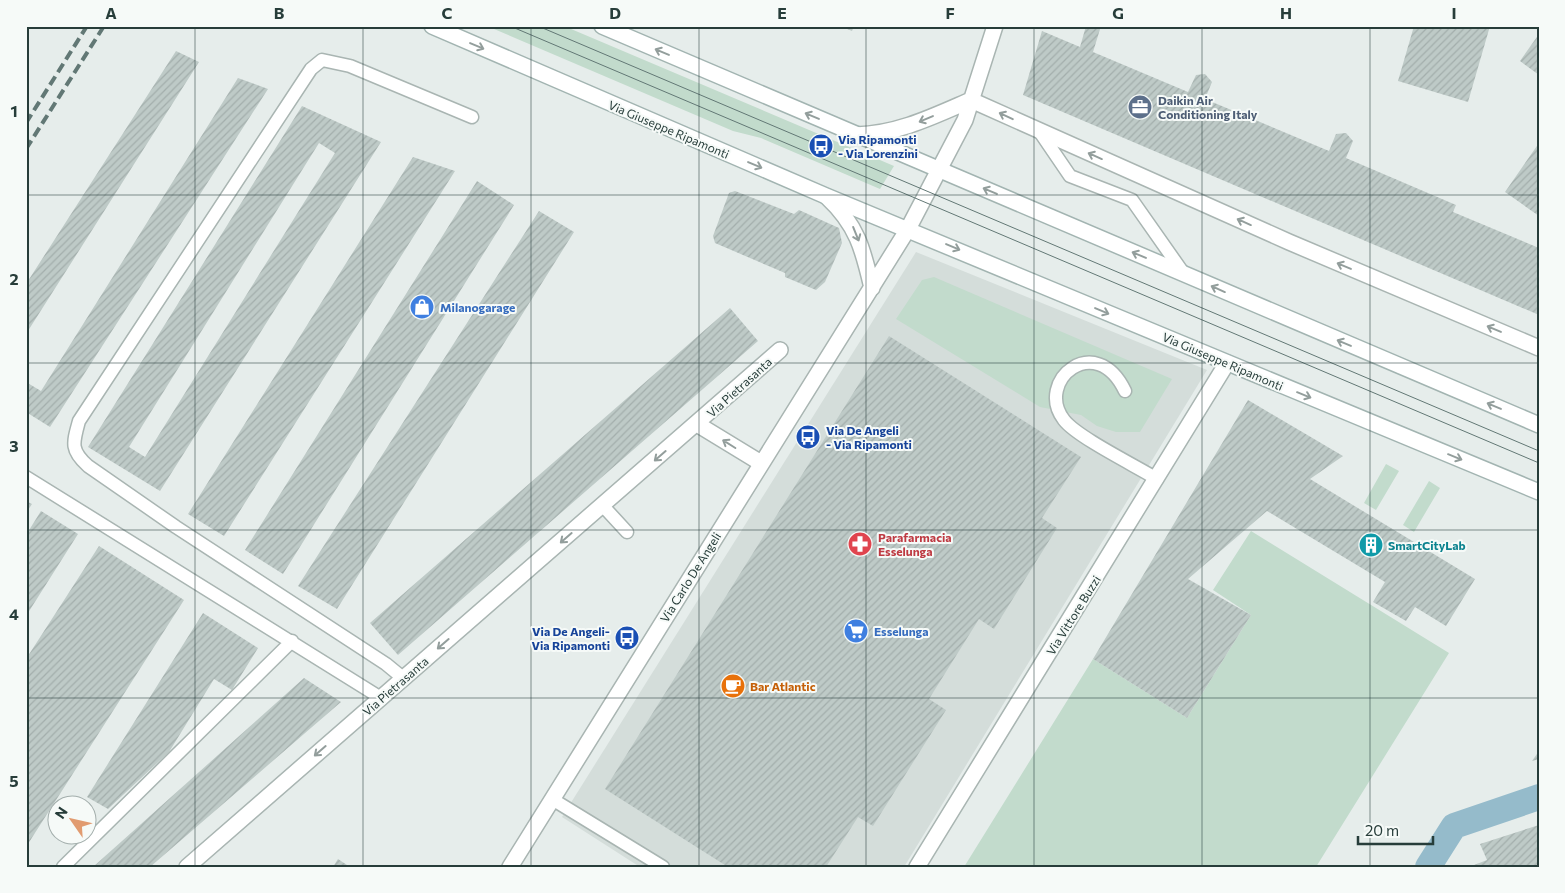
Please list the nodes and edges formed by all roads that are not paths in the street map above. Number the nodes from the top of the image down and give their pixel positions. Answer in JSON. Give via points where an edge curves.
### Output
{"nodes":[{"id":1,"x":432,"y":26,"type":"edge"},
{"id":2,"x":602,"y":26,"type":"edge"},
{"id":3,"x":995,"y":26,"type":"edge"},
{"id":4,"x":971,"y":100,"type":"junction"},
{"id":5,"x":472,"y":117,"type":"dead end"},
{"id":6,"x":1040,"y":132,"type":"junction"},
{"id":7,"x":856,"y":135,"type":"junction"},
{"id":8,"x":940,"y":170,"type":"junction"},
{"id":9,"x":826,"y":196,"type":"junction"},
{"id":10,"x":908,"y":229,"type":"junction"},
{"id":11,"x":1184,"y":274,"type":"junction"},
{"id":12,"x":872,"y":288,"type":"junction"},
{"id":13,"x":1539,"y":348,"type":"edge"},
{"id":14,"x":780,"y":350,"type":"dead end"},
{"id":15,"x":1227,"y":363,"type":"junction"},
{"id":16,"x":1125,"y":391,"type":"dead end"},
{"id":17,"x":697,"y":424,"type":"junction"},
{"id":18,"x":1539,"y":425,"type":"edge"},
{"id":19,"x":761,"y":463,"type":"junction"},
{"id":20,"x":26,"y":477,"type":"edge"},
{"id":21,"x":1157,"y":479,"type":"junction"},
{"id":22,"x":1539,"y":492,"type":"edge"},
{"id":23,"x":603,"y":506,"type":"junction"},
{"id":24,"x":627,"y":532,"type":"dead end"},
{"id":25,"x":292,"y":641,"type":"junction"},
{"id":26,"x":404,"y":678,"type":"junction"},
{"id":27,"x":381,"y":698,"type":"junction"},
{"id":28,"x":552,"y":799,"type":"junction"},
{"id":29,"x":62,"y":867,"type":"edge"},
{"id":30,"x":187,"y":867,"type":"edge"},
{"id":31,"x":510,"y":867,"type":"edge"},
{"id":32,"x":662,"y":867,"type":"edge"},
{"id":33,"x":917,"y":867,"type":"edge"}],
"edges":[{"from":1,"to":9,"type":"street","name":"Via Giuseppe Ripamonti","one_way":true},
{"from":7,"to":2,"type":"street","one_way":true},
{"from":3,"to":4,"type":"street"},
{"from":6,"to":4,"type":"street","one_way":true},
{"from":4,"to":7,"type":"street","one_way":true,"via":[[902,128]]},
{"from":4,"to":8,"type":"street"},
{"from":5,"to":26,"type":"lane","via":[[350,66],[322,60],[311,69],[80,421],[73,442],[77,456],[88,466]]},
{"from":6,"to":11,"type":"lane","via":[[1070,176],[1132,200]]},
{"from":13,"to":6,"type":"street","one_way":true},
{"from":7,"to":8,"type":"street"},
{"from":8,"to":10,"type":"street"},
{"from":11,"to":8,"type":"street","one_way":true},
{"from":9,"to":10,"type":"street","name":"Via Giuseppe Ripamonti"},
{"from":9,"to":12,"type":"street","one_way":true,"via":[[849,219]]},
{"from":10,"to":12,"type":"street","name":"Via Carlo De Angeli"},
{"from":10,"to":15,"type":"street","name":"Via Giuseppe Ripamonti","one_way":true},
{"from":18,"to":11,"type":"street","one_way":true},
{"from":12,"to":19,"type":"street","name":"Via Carlo De Angeli"},
{"from":14,"to":17,"type":"street","name":"Via Pietrasanta"},
{"from":15,"to":21,"type":"street","name":"Via Vittore Buzzi"},
{"from":15,"to":22,"type":"street","name":"Via Giuseppe Ripamonti","one_way":true},
{"from":16,"to":21,"type":"lane","via":[[1111,370],[1093,362],[1082,363],[1062,376],[1055,399],[1065,421]]},
{"from":19,"to":17,"type":"street","name":"Via Pietrasanta","one_way":true},
{"from":17,"to":23,"type":"street","name":"Via Pietrasanta","one_way":true},
{"from":19,"to":28,"type":"street","name":"Via Carlo De Angeli"},
{"from":20,"to":25,"type":"lane"},
{"from":21,"to":33,"type":"street","name":"Via Vittore Buzzi"},
{"from":23,"to":24,"type":"lane"},
{"from":23,"to":26,"type":"street","name":"Via Pietrasanta","one_way":true},
{"from":25,"to":27,"type":"lane"},
{"from":25,"to":29,"type":"lane"},
{"from":26,"to":27,"type":"street","name":"Via Pietrasanta"},
{"from":27,"to":30,"type":"street","name":"Via Pietrasanta","one_way":true},
{"from":28,"to":31,"type":"street","name":"Via Carlo De Angeli"},
{"from":28,"to":32,"type":"lane"}]}
